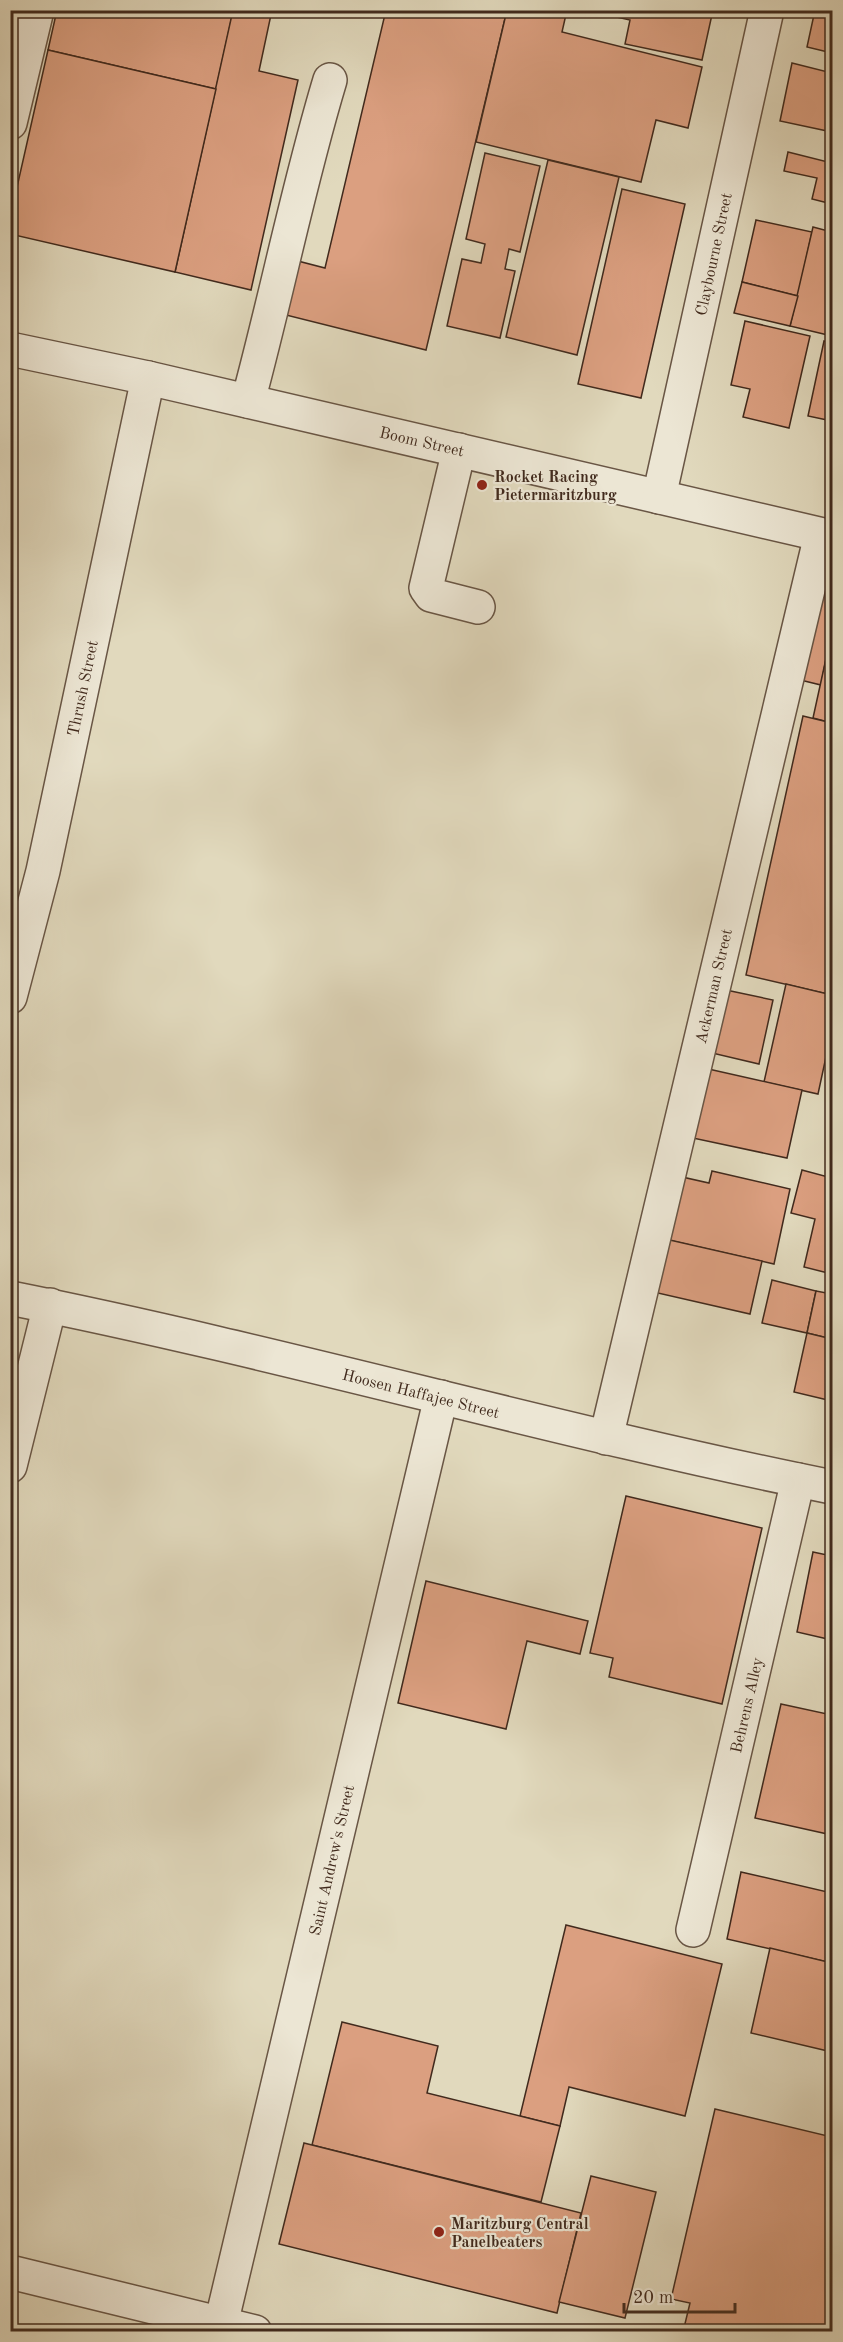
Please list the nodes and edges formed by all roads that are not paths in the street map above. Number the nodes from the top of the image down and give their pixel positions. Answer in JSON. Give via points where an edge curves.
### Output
{"nodes":[{"id":1,"x":37,"y":10,"type":"edge"},
{"id":2,"x":767,"y":10,"type":"edge"},
{"id":3,"x":330,"y":80,"type":"dead end"},
{"id":4,"x":10,"y":123,"type":"edge"},
{"id":5,"x":10,"y":349,"type":"edge"},
{"id":6,"x":148,"y":378,"type":"junction"},
{"id":7,"x":248,"y":401,"type":"junction"},
{"id":8,"x":459,"y":450,"type":"junction"},
{"id":9,"x":659,"y":496,"type":"junction"},
{"id":10,"x":827,"y":536,"type":"edge"},
{"id":11,"x":478,"y":607,"type":"dead end"},
{"id":12,"x":10,"y":997,"type":"edge"},
{"id":13,"x":10,"y":1298,"type":"edge"},
{"id":14,"x":50,"y":1305,"type":"junction"},
{"id":15,"x":441,"y":1397,"type":"junction"},
{"id":16,"x":606,"y":1438,"type":"junction"},
{"id":17,"x":10,"y":1466,"type":"edge"},
{"id":18,"x":798,"y":1480,"type":"junction"},
{"id":19,"x":832,"y":1487,"type":"edge"},
{"id":20,"x":693,"y":1930,"type":"dead end"},
{"id":21,"x":10,"y":2272,"type":"edge"},
{"id":22,"x":221,"y":2324,"type":"junction"},
{"id":23,"x":255,"y":2331,"type":"edge"}],
"edges":[{"from":1,"to":4,"type":"street"},
{"from":2,"to":9,"type":"street","name":"Claybourne Street"},
{"from":3,"to":7,"type":"street"},
{"from":5,"to":6,"type":"street","name":"Boom Street"},
{"from":6,"to":7,"type":"street","name":"Boom Street"},
{"from":6,"to":12,"type":"street","name":"Thrush Street","via":[[46,860]]},
{"from":7,"to":8,"type":"street","name":"Boom Street"},
{"from":8,"to":9,"type":"street","name":"Boom Street"},
{"from":8,"to":11,"type":"street","via":[[426,588],[431,596]]},
{"from":9,"to":10,"type":"street","name":"Boom Street"},
{"from":10,"to":16,"type":"street","name":"Ackerman Street"},
{"from":13,"to":14,"type":"street","name":"Hoosen Haffajee Street"},
{"from":14,"to":15,"type":"street","name":"Hoosen Haffajee Street"},
{"from":14,"to":17,"type":"street"},
{"from":15,"to":16,"type":"street","name":"Hoosen Haffajee Street"},
{"from":15,"to":22,"type":"street","name":"Saint Andrew's Street"},
{"from":16,"to":18,"type":"street","name":"Hoosen Haffajee Street"},
{"from":18,"to":19,"type":"street","name":"Hoosen Haffajee Street"},
{"from":18,"to":20,"type":"street","name":"Behrens Alley"},
{"from":21,"to":22,"type":"street"},
{"from":22,"to":23,"type":"street"}]}
